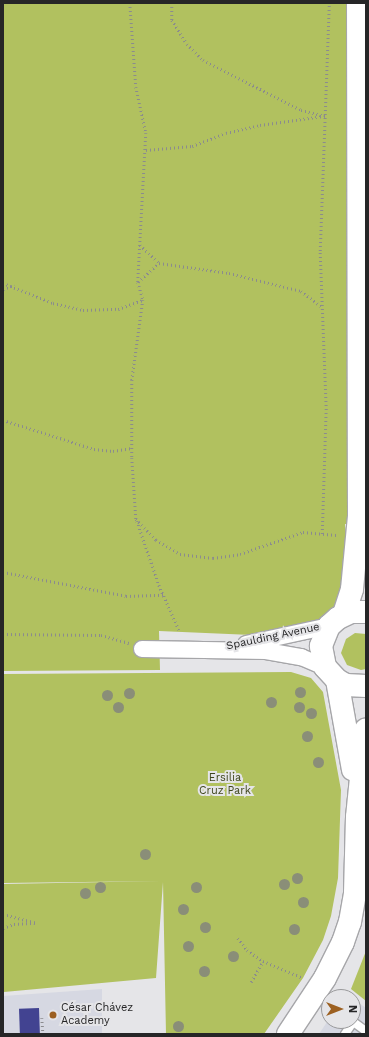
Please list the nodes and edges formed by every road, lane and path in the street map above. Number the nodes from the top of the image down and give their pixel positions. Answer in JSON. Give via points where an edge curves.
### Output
{"nodes":[{"id":1,"x":130,"y":3,"type":"edge"},
{"id":2,"x":172,"y":3,"type":"edge"},
{"id":3,"x":329,"y":3,"type":"edge"},
{"id":4,"x":358,"y":3,"type":"edge"},
{"id":5,"x":325,"y":116,"type":"junction"},
{"id":6,"x":146,"y":150,"type":"junction"},
{"id":7,"x":140,"y":245,"type":"junction"},
{"id":8,"x":159,"y":263,"type":"junction"},
{"id":9,"x":138,"y":282,"type":"junction"},
{"id":10,"x":3,"y":283,"type":"edge"},
{"id":11,"x":14,"y":285,"type":"junction"},
{"id":12,"x":3,"y":290,"type":"edge"},
{"id":13,"x":143,"y":300,"type":"junction"},
{"id":14,"x":321,"y":306,"type":"junction"},
{"id":15,"x":3,"y":420,"type":"edge"},
{"id":16,"x":132,"y":448,"type":"junction"},
{"id":17,"x":136,"y":519,"type":"junction"},
{"id":18,"x":322,"y":534,"type":"junction"},
{"id":19,"x":361,"y":536,"type":"edge"},
{"id":20,"x":3,"y":572,"type":"edge"},
{"id":21,"x":163,"y":595,"type":"junction"},
{"id":22,"x":366,"y":612,"type":"edge"},
{"id":23,"x":337,"y":620,"type":"junction"},
{"id":24,"x":179,"y":630,"type":"dead end"},
{"id":25,"x":3,"y":634,"type":"edge"},
{"id":26,"x":142,"y":649,"type":"joint"},
{"id":27,"x":217,"y":649,"type":"junction"},
{"id":28,"x":331,"y":674,"type":"junction"},
{"id":29,"x":366,"y":686,"type":"edge"},
{"id":30,"x":366,"y":729,"type":"edge"},
{"id":31,"x":357,"y":817,"type":"junction"},
{"id":32,"x":3,"y":914,"type":"edge"},
{"id":33,"x":3,"y":928,"type":"edge"},
{"id":34,"x":238,"y":938,"type":"dead end"},
{"id":35,"x":263,"y":960,"type":"junction"},
{"id":36,"x":251,"y":982,"type":"dead end"},
{"id":37,"x":325,"y":989,"type":"edge"},
{"id":38,"x":321,"y":996,"type":"edge"},
{"id":39,"x":321,"y":998,"type":"edge"},
{"id":40,"x":42,"y":1018,"type":"dead end"},
{"id":41,"x":43,"y":1034,"type":"edge"},
{"id":42,"x":288,"y":1034,"type":"edge"}],
"edges":[{"from":1,"to":6,"type":"path","via":[[136,86],[146,133]]},
{"from":2,"to":5,"type":"path","via":[[172,20],[187,44],[203,60],[301,110]]},
{"from":3,"to":5,"type":"path"},
{"from":4,"to":19,"type":"street"},
{"from":5,"to":6,"type":"path","via":[[260,125],[226,133],[192,146]]},
{"from":5,"to":14,"type":"path","via":[[320,251]]},
{"from":6,"to":7,"type":"path"},
{"from":7,"to":8,"type":"path"},
{"from":7,"to":9,"type":"path"},
{"from":8,"to":9,"type":"path"},
{"from":8,"to":14,"type":"path","via":[[229,273],[301,291]]},
{"from":9,"to":13,"type":"path"},
{"from":10,"to":11,"type":"path"},
{"from":11,"to":12,"type":"path"},
{"from":11,"to":13,"type":"path","via":[[53,302],[83,310],[118,309]]},
{"from":13,"to":16,"type":"path","via":[[132,380]]},
{"from":14,"to":18,"type":"path","via":[[326,410]]},
{"from":15,"to":16,"type":"path","via":[[94,449],[113,451]]},
{"from":16,"to":17,"type":"path"},
{"from":17,"to":18,"type":"path","via":[[156,540],[180,554],[213,558],[240,554],[303,532]]},
{"from":17,"to":21,"type":"path"},
{"from":18,"to":19,"type":"path"},
{"from":19,"to":23,"type":"street","via":[[352,589]]},
{"from":20,"to":21,"type":"path","via":[[126,596]]},
{"from":21,"to":24,"type":"path"},
{"from":22,"to":23,"type":"street"},
{"from":23,"to":27,"type":"street","name":"Spaulding Avenue"},
{"from":23,"to":28,"type":"street","via":[[321,646]]},
{"from":25,"to":26,"type":"path","via":[[101,636]]},
{"from":26,"to":27,"type":"street","name":"Spaulding Avenue"},
{"from":27,"to":28,"type":"street","name":"Spaulding Avenue","via":[[301,657]]},
{"from":28,"to":29,"type":"street","via":[[346,685]]},
{"from":28,"to":31,"type":"street","via":[[351,749]]},
{"from":30,"to":31,"type":"street"},
{"from":31,"to":37,"type":"street","via":[[355,893],[350,922]]},
{"from":32,"to":33,"type":"path","via":[[37,923],[14,924]]},
{"from":34,"to":35,"type":"path","via":[[247,950]]},
{"from":35,"to":36,"type":"path"},
{"from":35,"to":38,"type":"path","via":[[303,978]]},
{"from":39,"to":42,"type":"street"},
{"from":40,"to":41,"type":"path"}]}
